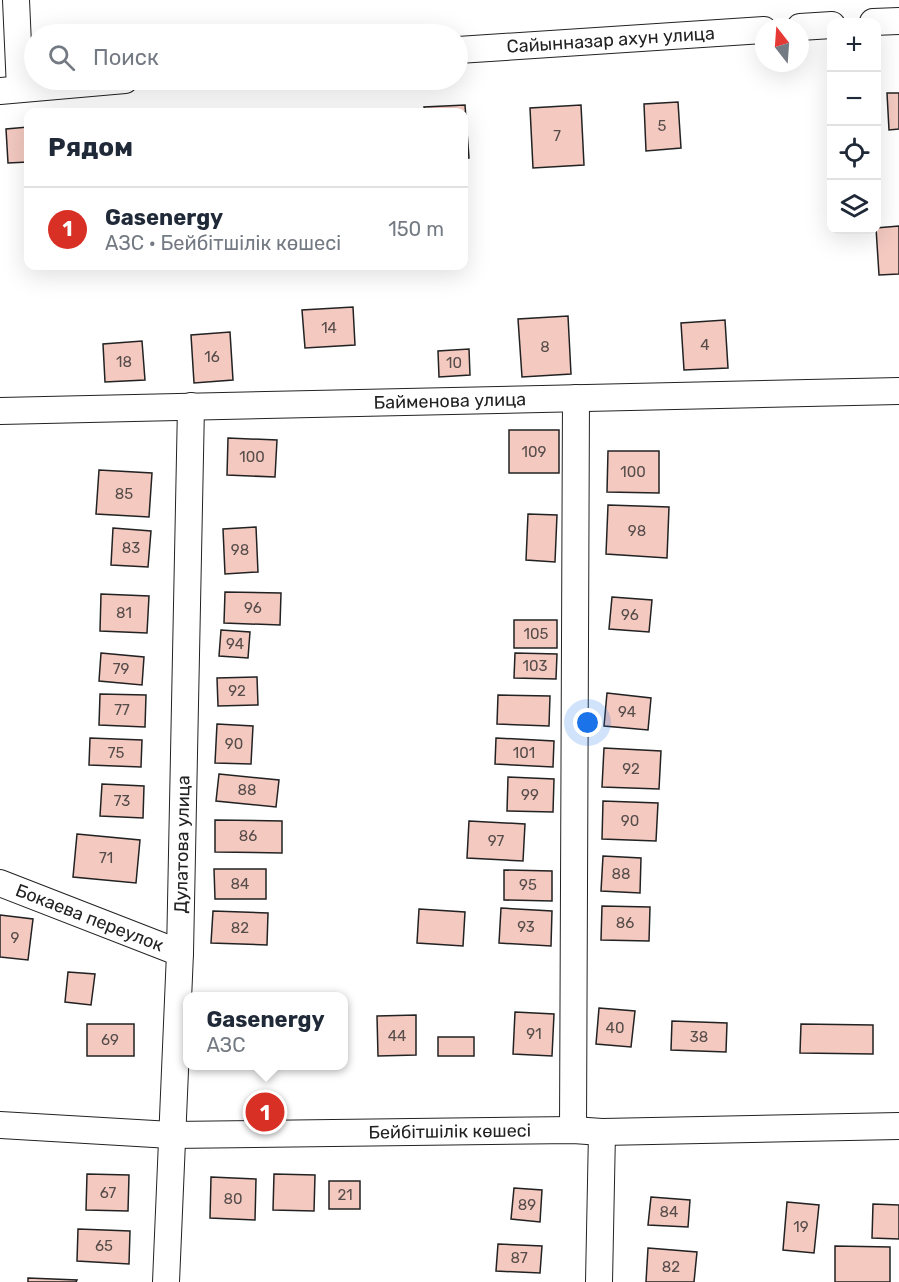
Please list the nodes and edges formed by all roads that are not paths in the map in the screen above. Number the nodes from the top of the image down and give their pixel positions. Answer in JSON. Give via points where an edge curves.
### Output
{"nodes":[{"id":1,"x":16,"y":0,"type":"edge"},
{"id":2,"x":899,"y":21,"type":"edge"},
{"id":3,"x":881,"y":22,"type":"edge"},
{"id":4,"x":827,"y":25,"type":"edge"},
{"id":5,"x":809,"y":26,"type":"edge"},
{"id":6,"x":755,"y":31,"type":"edge"},
{"id":7,"x":468,"y":49,"type":"edge"},
{"id":8,"x":10,"y":90,"type":"edge"},
{"id":9,"x":899,"y":391,"type":"edge"},
{"id":10,"x":576,"y":398,"type":"junction"},
{"id":11,"x":190,"y":406,"type":"junction"},
{"id":12,"x":0,"y":411,"type":"edge"},
{"id":13,"x":0,"y":883,"type":"edge"},
{"id":14,"x":180,"y":952,"type":"junction"},
{"id":15,"x":0,"y":1125,"type":"edge"},
{"id":16,"x":899,"y":1126,"type":"edge"},
{"id":17,"x":573,"y":1130,"type":"junction"},
{"id":18,"x":602,"y":1132,"type":"junction"},
{"id":19,"x":171,"y":1135,"type":"junction"},
{"id":20,"x":166,"y":1282,"type":"edge"},
{"id":21,"x":599,"y":1282,"type":"edge"}],
"edges":[{"from":1,"to":8,"type":"street"},
{"from":2,"to":3,"type":"street"},
{"from":4,"to":5,"type":"street"},
{"from":6,"to":7,"type":"street","name":"Сайынназар ахун улица"},
{"from":9,"to":10,"type":"street","name":"Байменова улица"},
{"from":10,"to":11,"type":"street","name":"Байменова улица"},
{"from":10,"to":17,"type":"street"},
{"from":11,"to":12,"type":"street","name":"Байменова улица"},
{"from":11,"to":14,"type":"street","name":"Дулатова улица"},
{"from":13,"to":14,"type":"street","name":"Бокаева переулок"},
{"from":14,"to":19,"type":"street","name":"Дулатова улица"},
{"from":15,"to":19,"type":"street","name":"Бейбітшілік көшесі"},
{"from":16,"to":18,"type":"street","name":"Бейбітшілік көшесі"},
{"from":17,"to":18,"type":"street","name":"Бейбітшілік көшесі"},
{"from":17,"to":19,"type":"street","name":"Бейбітшілік көшесі"},
{"from":18,"to":21,"type":"street"},
{"from":19,"to":20,"type":"street","name":"Дулатова улица"}]}
